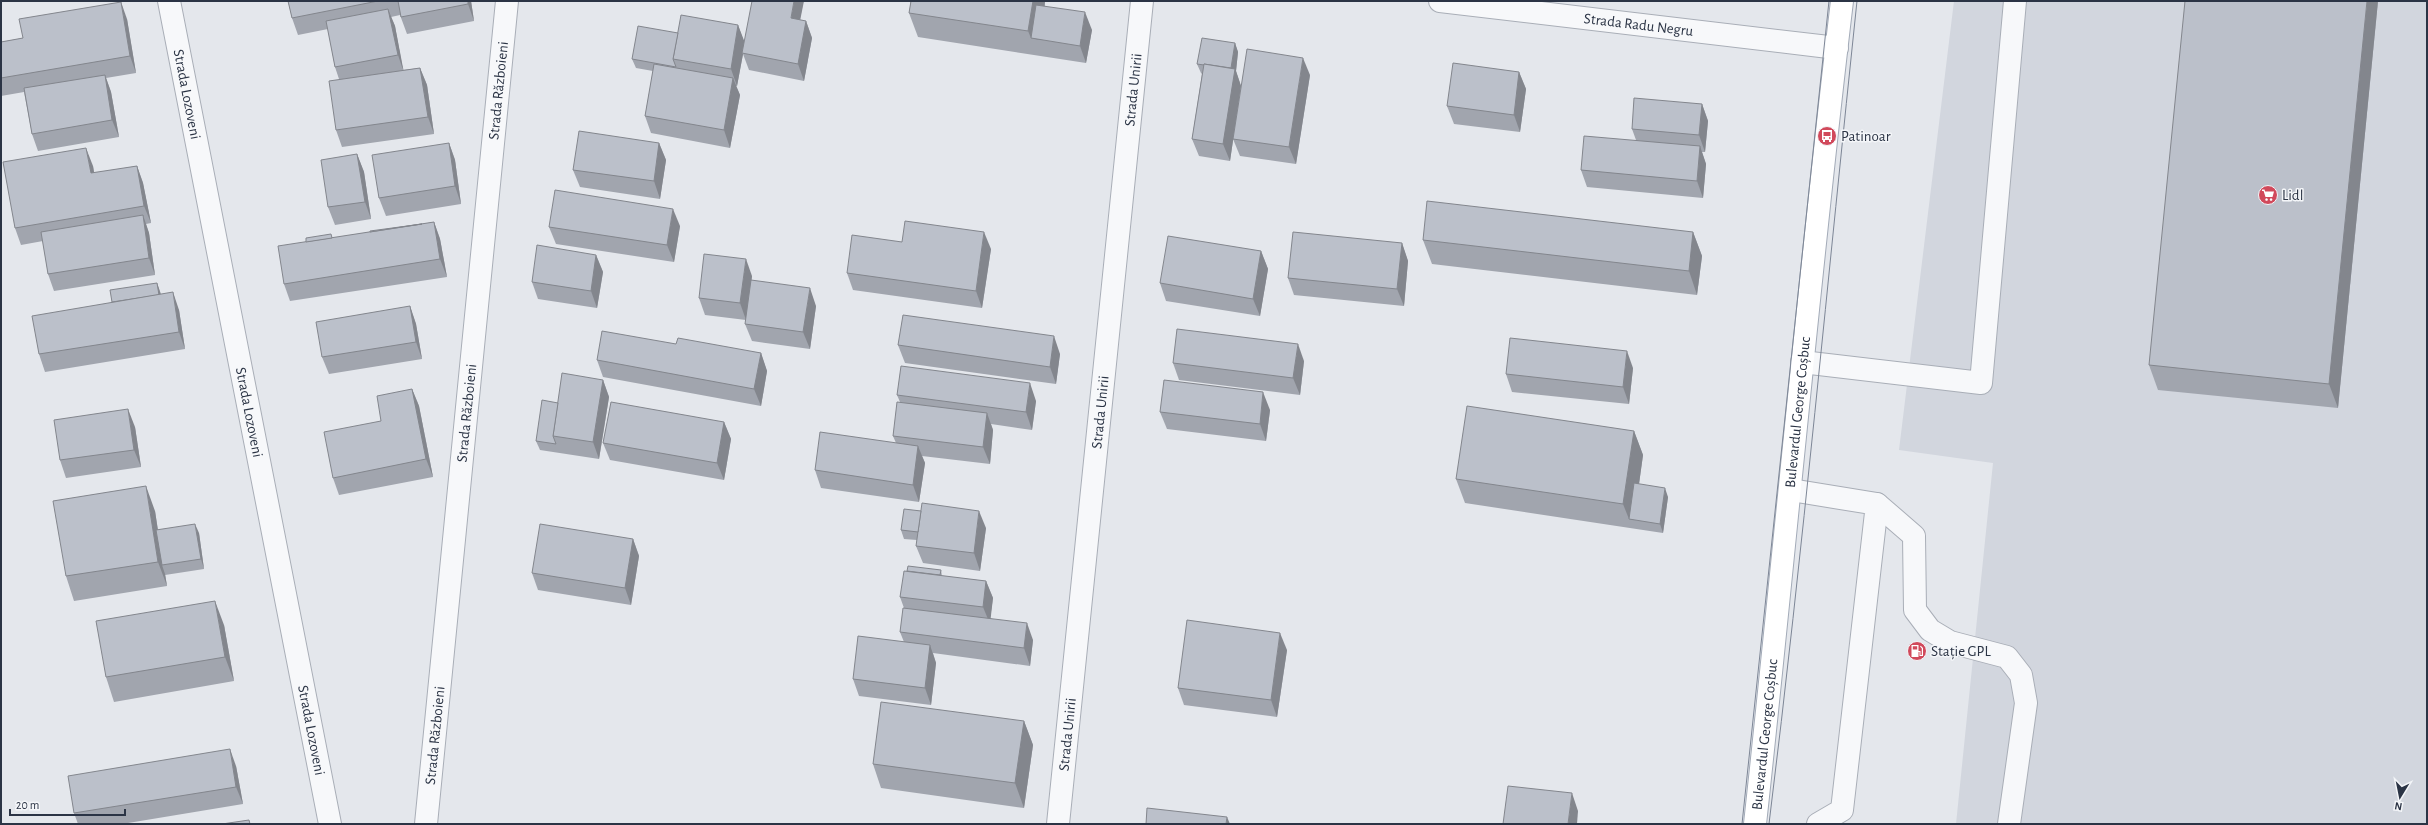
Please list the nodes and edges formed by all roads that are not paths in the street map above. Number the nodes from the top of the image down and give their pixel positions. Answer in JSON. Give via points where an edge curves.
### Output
{"nodes":[{"id":1,"x":169,"y":1,"type":"edge"},
{"id":2,"x":507,"y":1,"type":"edge"},
{"id":3,"x":1142,"y":1,"type":"edge"},
{"id":4,"x":1440,"y":1,"type":"edge"},
{"id":5,"x":1842,"y":1,"type":"edge"},
{"id":6,"x":2015,"y":1,"type":"edge"},
{"id":7,"x":1837,"y":48,"type":"junction"},
{"id":8,"x":1802,"y":362,"type":"junction"},
{"id":9,"x":1791,"y":490,"type":"junction"},
{"id":10,"x":1877,"y":504,"type":"junction"},
{"id":11,"x":330,"y":824,"type":"edge"},
{"id":12,"x":426,"y":824,"type":"edge"},
{"id":13,"x":1058,"y":824,"type":"edge"},
{"id":14,"x":1755,"y":824,"type":"edge"},
{"id":15,"x":1818,"y":824,"type":"edge"},
{"id":16,"x":2009,"y":824,"type":"edge"}],
"edges":[{"from":1,"to":11,"type":"street","name":"Strada Lozoveni"},
{"from":2,"to":12,"type":"street","name":"Strada Războieni"},
{"from":3,"to":13,"type":"street","name":"Strada Unirii"},
{"from":4,"to":7,"type":"street","name":"Strada Radu Negru"},
{"from":5,"to":7,"type":"main road","name":"Bulevardul George Coșbuc"},
{"from":6,"to":8,"type":"street","via":[[1981,383]]},
{"from":7,"to":8,"type":"main road","name":"Bulevardul George Coșbuc"},
{"from":8,"to":9,"type":"main road","name":"Bulevardul George Coșbuc"},
{"from":9,"to":10,"type":"street"},
{"from":9,"to":14,"type":"main road","name":"Bulevardul George Coșbuc"},
{"from":10,"to":15,"type":"street","via":[[1842,810]]},
{"from":10,"to":16,"type":"street","via":[[1914,536],[1915,610],[1930,630],[1950,642],[2008,657],[2021,675],[2026,703]]}]}
